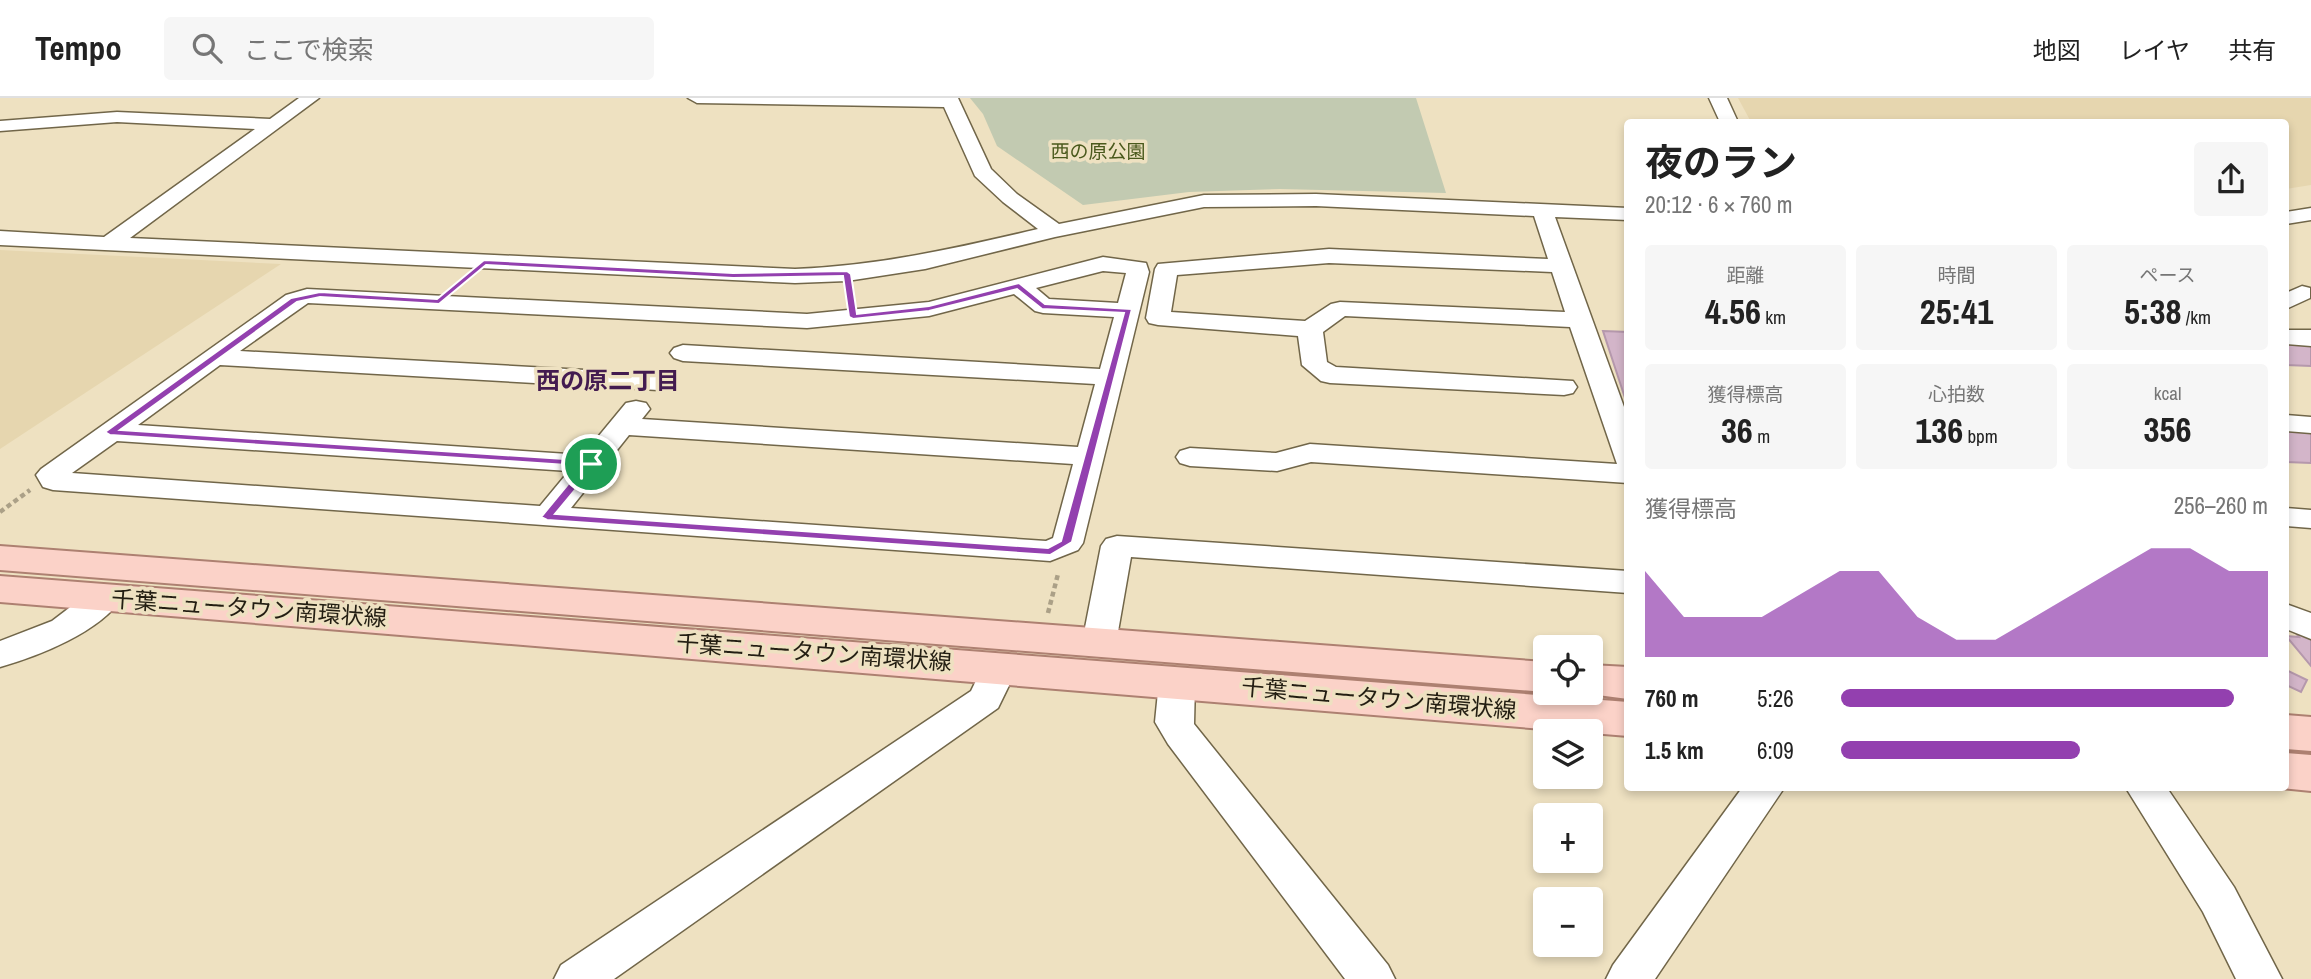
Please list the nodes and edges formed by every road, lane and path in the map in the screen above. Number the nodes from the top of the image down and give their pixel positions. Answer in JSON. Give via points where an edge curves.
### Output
{"nodes":[{"id":1,"x":310,"y":98,"type":"edge"},
{"id":2,"x":697,"y":98,"type":"edge"},
{"id":3,"x":1718,"y":98,"type":"edge"},
{"id":4,"x":950,"y":100,"type":"edge"},
{"id":5,"x":1728,"y":119,"type":"edge"},
{"id":6,"x":273,"y":124,"type":"junction"},
{"id":7,"x":0,"y":125,"type":"edge"},
{"id":8,"x":2311,"y":200,"type":"edge"},
{"id":9,"x":2289,"y":204,"type":"edge"},
{"id":10,"x":1542,"y":210,"type":"junction"},
{"id":11,"x":1624,"y":214,"type":"edge"},
{"id":12,"x":2311,"y":214,"type":"edge"},
{"id":13,"x":2289,"y":218,"type":"edge"},
{"id":14,"x":1055,"y":231,"type":"junction"},
{"id":15,"x":0,"y":238,"type":"edge"},
{"id":16,"x":109,"y":243,"type":"junction"},
{"id":17,"x":484,"y":263,"type":"junction"},
{"id":18,"x":1561,"y":266,"type":"junction"},
{"id":19,"x":847,"y":274,"type":"junction"},
{"id":20,"x":1019,"y":286,"type":"junction"},
{"id":21,"x":439,"y":301,"type":"junction"},
{"id":22,"x":1129,"y":311,"type":"junction"},
{"id":23,"x":713,"y":317,"type":"junction"},
{"id":24,"x":853,"y":317,"type":"junction"},
{"id":25,"x":1580,"y":320,"type":"junction"},
{"id":26,"x":1310,"y":330,"type":"junction"},
{"id":27,"x":2289,"y":337,"type":"edge"},
{"id":28,"x":2311,"y":338,"type":"edge"},
{"id":29,"x":683,"y":353,"type":"junction"},
{"id":30,"x":214,"y":357,"type":"junction"},
{"id":31,"x":1110,"y":377,"type":"junction"},
{"id":32,"x":659,"y":382,"type":"junction"},
{"id":33,"x":1564,"y":387,"type":"dead end"},
{"id":34,"x":2289,"y":423,"type":"edge"},
{"id":35,"x":2311,"y":425,"type":"edge"},
{"id":36,"x":622,"y":426,"type":"junction"},
{"id":37,"x":110,"y":432,"type":"junction"},
{"id":38,"x":1624,"y":447,"type":"edge"},
{"id":39,"x":1090,"y":456,"type":"junction"},
{"id":40,"x":1190,"y":457,"type":"dead end"},
{"id":41,"x":591,"y":464,"type":"junction"},
{"id":42,"x":1624,"y":474,"type":"edge"},
{"id":43,"x":51,"y":475,"type":"junction"},
{"id":44,"x":0,"y":512,"type":"edge"},
{"id":45,"x":547,"y":517,"type":"junction"},
{"id":46,"x":2289,"y":517,"type":"edge"},
{"id":47,"x":2311,"y":519,"type":"edge"},
{"id":48,"x":1067,"y":542,"type":"junction"},
{"id":49,"x":0,"y":558,"type":"edge"},
{"id":50,"x":1624,"y":582,"type":"edge"},
{"id":51,"x":0,"y":589,"type":"edge"},
{"id":52,"x":106,"y":597,"type":"junction"},
{"id":53,"x":2289,"y":616,"type":"edge"},
{"id":54,"x":2311,"y":627,"type":"edge"},
{"id":55,"x":1041,"y":638,"type":"junction"},
{"id":56,"x":1098,"y":643,"type":"junction"},
{"id":57,"x":0,"y":655,"type":"edge"},
{"id":58,"x":1000,"y":667,"type":"junction"},
{"id":59,"x":1533,"y":676,"type":"edge"},
{"id":60,"x":1603,"y":681,"type":"edge"},
{"id":61,"x":1177,"y":682,"type":"junction"},
{"id":62,"x":1624,"y":683,"type":"edge"},
{"id":63,"x":1624,"y":719,"type":"edge"},
{"id":64,"x":2289,"y":732,"type":"edge"},
{"id":65,"x":2311,"y":734,"type":"edge"},
{"id":66,"x":2289,"y":771,"type":"edge"},
{"id":67,"x":2311,"y":773,"type":"edge"},
{"id":68,"x":1762,"y":791,"type":"edge"},
{"id":69,"x":2148,"y":791,"type":"edge"},
{"id":70,"x":577,"y":979,"type":"edge"},
{"id":71,"x":1373,"y":979,"type":"edge"},
{"id":72,"x":1629,"y":979,"type":"edge"},
{"id":73,"x":2259,"y":979,"type":"edge"}],
"edges":[{"from":1,"to":6,"type":"street"},
{"from":2,"to":4,"type":"street"},
{"from":3,"to":5,"type":"street"},
{"from":4,"to":14,"type":"street","via":[[982,172]]},
{"from":6,"to":7,"type":"street","via":[[134,117]]},
{"from":6,"to":16,"type":"street"},
{"from":8,"to":9,"type":"street"},
{"from":10,"to":11,"type":"street"},
{"from":10,"to":14,"type":"street","via":[[1236,200],[1180,205]]},
{"from":10,"to":18,"type":"street"},
{"from":12,"to":13,"type":"street"},
{"from":14,"to":19,"type":"street","via":[[925,262]]},
{"from":15,"to":16,"type":"street"},
{"from":16,"to":17,"type":"street"},
{"from":17,"to":19,"type":"street","via":[[733,275]]},
{"from":17,"to":21,"type":"street"},
{"from":18,"to":25,"type":"street"},
{"from":18,"to":26,"type":"street","via":[[1329,256],[1166,269],[1158,318]]},
{"from":19,"to":24,"type":"street"},
{"from":20,"to":22,"type":"street","via":[[1042,306]]},
{"from":20,"to":22,"type":"street","via":[[1103,264],[1130,265],[1139,272]]},
{"from":20,"to":24,"type":"street","via":[[929,309]]},
{"from":21,"to":23,"type":"street"},
{"from":21,"to":30,"type":"street","via":[[307,296],[294,300]]},
{"from":22,"to":31,"type":"street"},
{"from":23,"to":24,"type":"street","via":[[807,321]]},
{"from":23,"to":29,"type":"street"},
{"from":25,"to":26,"type":"street","via":[[1340,309]]},
{"from":25,"to":38,"type":"street"},
{"from":26,"to":33,"type":"street","via":[[1315,365],[1330,375]]},
{"from":27,"to":28,"type":"street"},
{"from":29,"to":31,"type":"street"},
{"from":29,"to":32,"type":"street"},
{"from":30,"to":32,"type":"street"},
{"from":30,"to":37,"type":"street"},
{"from":31,"to":39,"type":"street"},
{"from":32,"to":36,"type":"street"},
{"from":34,"to":35,"type":"street"},
{"from":36,"to":39,"type":"street"},
{"from":36,"to":41,"type":"street"},
{"from":37,"to":41,"type":"street"},
{"from":37,"to":43,"type":"street"},
{"from":39,"to":48,"type":"street"},
{"from":40,"to":42,"type":"street","via":[[1277,462],[1310,453]]},
{"from":41,"to":45,"type":"street"},
{"from":43,"to":44,"type":"path"},
{"from":43,"to":45,"type":"street","via":[[53,481]]},
{"from":45,"to":48,"type":"street","via":[[1050,551]]},
{"from":46,"to":47,"type":"street"},
{"from":48,"to":55,"type":"path"},
{"from":49,"to":55,"type":"main road","name":"千葉ニュータウン南環状線"},
{"from":50,"to":56,"type":"street","via":[[1116,546]]},
{"from":51,"to":52,"type":"main road","name":"千葉ニュータウン南環状線"},
{"from":52,"to":57,"type":"street","via":[[64,629]]},
{"from":52,"to":58,"type":"main road","name":"千葉ニュータウン南環状線"},
{"from":53,"to":54,"type":"street"},
{"from":55,"to":56,"type":"main road","name":"千葉ニュータウン南環状線"},
{"from":56,"to":59,"type":"main road","name":"千葉ニュータウン南環状線"},
{"from":58,"to":61,"type":"main road","name":"千葉ニュータウン南環状線"},
{"from":58,"to":70,"type":"street","via":[[985,699]]},
{"from":60,"to":62,"type":"main road"},
{"from":61,"to":63,"type":"main road","name":"千葉ニュータウン南環状線"},
{"from":61,"to":71,"type":"street","via":[[1174,722],[1181,734]]},
{"from":64,"to":65,"type":"main road"},
{"from":66,"to":67,"type":"main road"},
{"from":68,"to":72,"type":"street"},
{"from":69,"to":73,"type":"street","via":[[2213,890]]}]}
